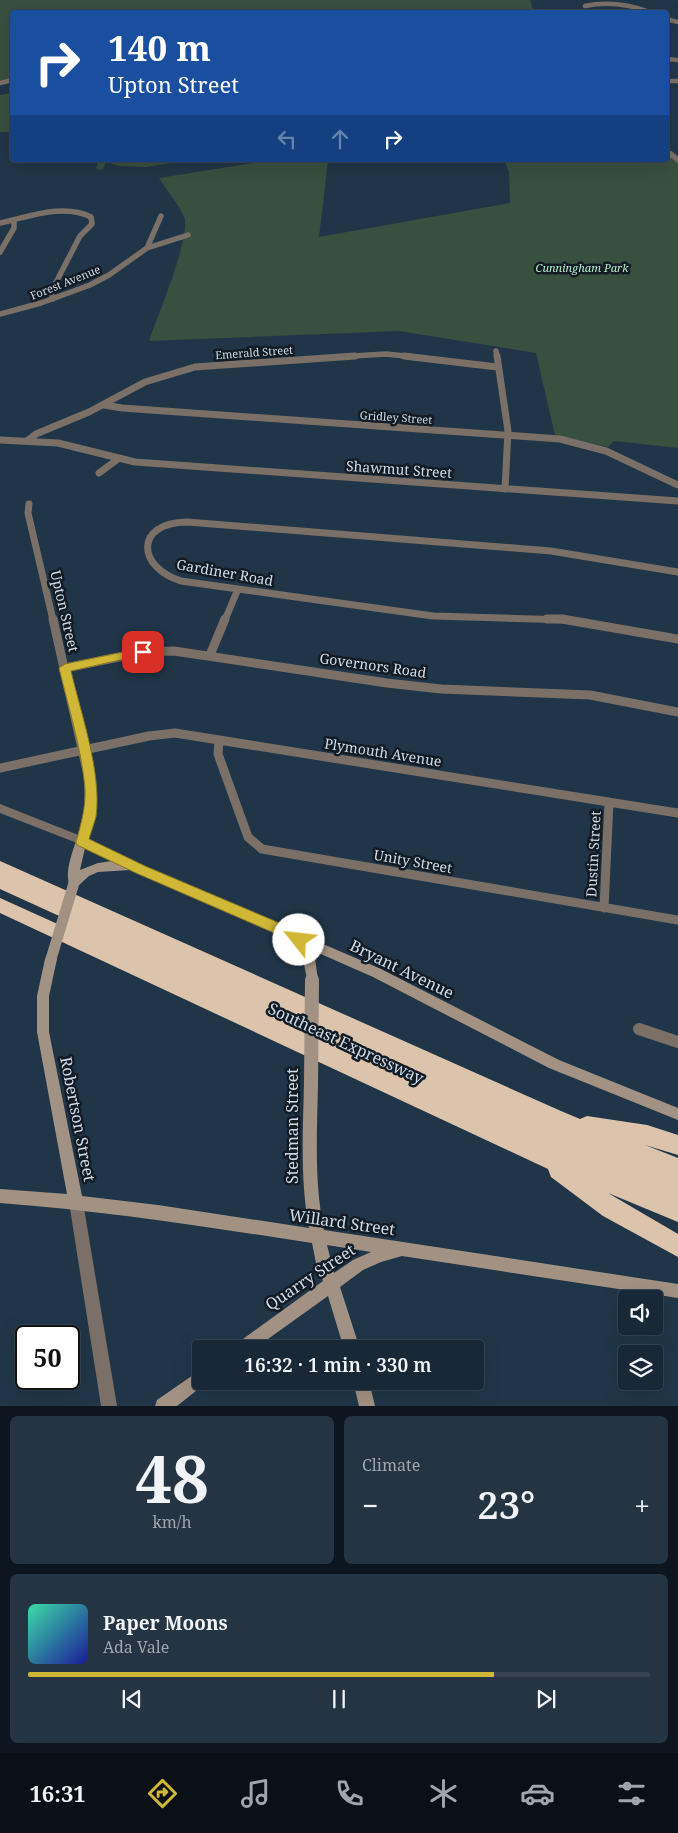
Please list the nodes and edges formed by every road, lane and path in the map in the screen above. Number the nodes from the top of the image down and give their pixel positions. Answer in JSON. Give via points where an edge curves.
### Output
{"nodes":[{"id":1,"x":585,"y":6,"type":"dead end"},
{"id":2,"x":644,"y":10,"type":"edge"},
{"id":3,"x":161,"y":216,"type":"dead end"},
{"id":4,"x":14,"y":221,"type":"junction"},
{"id":5,"x":0,"y":223,"type":"edge"},
{"id":6,"x":188,"y":235,"type":"dead end"},
{"id":7,"x":147,"y":248,"type":"junction"},
{"id":8,"x":0,"y":252,"type":"edge"},
{"id":9,"x":136,"y":256,"type":"junction"},
{"id":10,"x":133,"y":264,"type":"dead end"},
{"id":11,"x":53,"y":299,"type":"junction"},
{"id":12,"x":0,"y":314,"type":"edge"},
{"id":13,"x":496,"y":352,"type":"dead end"},
{"id":14,"x":498,"y":367,"type":"junction"},
{"id":15,"x":104,"y":405,"type":"junction"},
{"id":16,"x":508,"y":435,"type":"junction"},
{"id":17,"x":0,"y":440,"type":"edge"},
{"id":18,"x":27,"y":441,"type":"junction"},
{"id":19,"x":118,"y":459,"type":"junction"},
{"id":20,"x":99,"y":472,"type":"dead end"},
{"id":21,"x":678,"y":485,"type":"edge"},
{"id":22,"x":505,"y":489,"type":"junction"},
{"id":23,"x":678,"y":501,"type":"edge"},
{"id":24,"x":29,"y":504,"type":"dead end"},
{"id":25,"x":678,"y":572,"type":"edge"},
{"id":26,"x":238,"y":589,"type":"junction"},
{"id":27,"x":678,"y":639,"type":"edge"},
{"id":28,"x":210,"y":656,"type":"junction"},
{"id":29,"x":65,"y":668,"type":"junction"},
{"id":30,"x":678,"y":712,"type":"edge"},
{"id":31,"x":219,"y":740,"type":"junction"},
{"id":32,"x":84,"y":750,"type":"junction"},
{"id":33,"x":0,"y":768,"type":"edge"},
{"id":34,"x":609,"y":802,"type":"junction"},
{"id":35,"x":0,"y":808,"type":"edge"},
{"id":36,"x":678,"y":813,"type":"edge"},
{"id":37,"x":82,"y":842,"type":"junction"},
{"id":38,"x":0,"y":868,"type":"edge"},
{"id":39,"x":140,"y":870,"type":"junction"},
{"id":40,"x":0,"y":881,"type":"edge"},
{"id":41,"x":74,"y":883,"type":"junction"},
{"id":42,"x":0,"y":894,"type":"edge"},
{"id":43,"x":0,"y":905,"type":"edge"},
{"id":44,"x":604,"y":908,"type":"junction"},
{"id":45,"x":678,"y":920,"type":"edge"},
{"id":46,"x":291,"y":934,"type":"junction"},
{"id":47,"x":639,"y":1029,"type":"dead end"},
{"id":48,"x":678,"y":1042,"type":"edge"},
{"id":49,"x":678,"y":1114,"type":"edge"},
{"id":50,"x":566,"y":1123,"type":"junction"},
{"id":51,"x":678,"y":1145,"type":"edge"},
{"id":52,"x":532,"y":1152,"type":"junction"},
{"id":53,"x":678,"y":1168,"type":"edge"},
{"id":54,"x":678,"y":1182,"type":"edge"},
{"id":55,"x":0,"y":1196,"type":"edge"},
{"id":56,"x":678,"y":1199,"type":"edge"},
{"id":57,"x":76,"y":1202,"type":"junction"},
{"id":58,"x":678,"y":1212,"type":"edge"},
{"id":59,"x":317,"y":1236,"type":"junction"},
{"id":60,"x":678,"y":1246,"type":"edge"},
{"id":61,"x":406,"y":1250,"type":"junction"},
{"id":62,"x":330,"y":1283,"type":"junction"},
{"id":63,"x":678,"y":1291,"type":"edge"},
{"id":64,"x":253,"y":1340,"type":"edge"},
{"id":65,"x":349,"y":1340,"type":"edge"},
{"id":66,"x":192,"y":1385,"type":"edge"},
{"id":67,"x":363,"y":1390,"type":"edge"},
{"id":68,"x":109,"y":1406,"type":"edge"},
{"id":69,"x":163,"y":1406,"type":"edge"},
{"id":70,"x":368,"y":1406,"type":"edge"}],
"edges":[{"from":1,"to":2,"type":"street","via":[[613,2]]},
{"from":3,"to":7,"type":"street"},
{"from":4,"to":5,"type":"street"},
{"from":4,"to":8,"type":"street","via":[[14,228]]},
{"from":4,"to":11,"type":"street","via":[[69,210],[85,213],[93,219],[52,292]]},
{"from":6,"to":7,"type":"street","name":"Forest Avenue"},
{"from":7,"to":9,"type":"street","name":"Forest Avenue"},
{"from":9,"to":10,"type":"street"},
{"from":9,"to":11,"type":"street","name":"Forest Avenue","via":[[96,282]]},
{"from":11,"to":12,"type":"street","name":"Forest Avenue"},
{"from":13,"to":14,"type":"street"},
{"from":14,"to":15,"type":"street","name":"Emerald Street","via":[[393,354],[212,365],[152,379]]},
{"from":14,"to":16,"type":"street"},
{"from":15,"to":16,"type":"street","name":"Gridley Street"},
{"from":15,"to":18,"type":"street","name":"Emerald Street"},
{"from":16,"to":21,"type":"street","name":"Gridley Street","via":[[594,446]]},
{"from":16,"to":22,"type":"street"},
{"from":17,"to":18,"type":"street","name":"Shawmut Street"},
{"from":18,"to":19,"type":"street","name":"Shawmut Street","via":[[64,444]]},
{"from":19,"to":20,"type":"street"},
{"from":19,"to":22,"type":"street","name":"Shawmut Street"},
{"from":22,"to":23,"type":"street","name":"Shawmut Street"},
{"from":24,"to":29,"type":"street","name":"Upton Street","via":[[28,513]]},
{"from":25,"to":26,"type":"street","name":"Gardiner Road","via":[[541,550],[187,522],[164,525],[150,536],[147,543],[150,554],[154,566],[161,573],[181,581]]},
{"from":26,"to":27,"type":"street","name":"Gardiner Road","via":[[432,616],[562,619]]},
{"from":26,"to":28,"type":"street"},
{"from":28,"to":29,"type":"street","name":"Governors Road","via":[[151,650]]},
{"from":28,"to":30,"type":"street","name":"Governors Road","via":[[441,689],[590,695]]},
{"from":29,"to":32,"type":"street","name":"Upton Street"},
{"from":31,"to":32,"type":"street","name":"Plymouth Avenue","via":[[167,733]]},
{"from":31,"to":34,"type":"street","name":"Plymouth Avenue"},
{"from":31,"to":44,"type":"street","name":"Unity Street","via":[[218,754],[248,837],[262,849]]},
{"from":32,"to":33,"type":"street","name":"Plymouth Avenue"},
{"from":32,"to":37,"type":"street","name":"Upton Street","via":[[91,801]]},
{"from":34,"to":36,"type":"street","name":"Plymouth Avenue"},
{"from":34,"to":44,"type":"street","name":"Dustin Street"},
{"from":35,"to":37,"type":"street","name":"Bryant Avenue"},
{"from":37,"to":39,"type":"main road","name":"Bryant Avenue"},
{"from":37,"to":41,"type":"main road","name":"Robertson Street","via":[[75,864]]},
{"from":38,"to":50,"type":"highway","name":"Southeast Expressway"},
{"from":39,"to":41,"type":"main road","via":[[106,866],[86,872]]},
{"from":39,"to":46,"type":"main road","name":"Bryant Avenue"},
{"from":40,"to":54,"type":"highway","via":[[532,1122]]},
{"from":41,"to":57,"type":"main road","name":"Robertson Street","bridge":true,"via":[[43,996],[43,1032]]},
{"from":42,"to":56,"type":"highway","via":[[536,1142]]},
{"from":43,"to":52,"type":"highway","name":"Southeast Expressway"},
{"from":44,"to":45,"type":"street","name":"Unity Street"},
{"from":46,"to":49,"type":"main road","name":"Bryant Avenue","via":[[384,976],[554,1064]]},
{"from":46,"to":59,"type":"main road","name":"Stedman Street","bridge":true,"via":[[308,952],[312,980],[309,1170]]},
{"from":47,"to":48,"type":"street"},
{"from":50,"to":51,"type":"highway","via":[[647,1135]]},
{"from":50,"to":53,"type":"highway","name":"Southeast Expressway"},
{"from":52,"to":58,"type":"highway","name":"Southeast Expressway"},
{"from":52,"to":60,"type":"highway","via":[[610,1208]]},
{"from":55,"to":57,"type":"main road","name":"Willard Street"},
{"from":57,"to":59,"type":"main road","name":"Willard Street"},
{"from":57,"to":68,"type":"street","name":"Robertson Street"},
{"from":59,"to":61,"type":"main road","name":"Willard Street"},
{"from":59,"to":62,"type":"main road","name":"Stedman Street"},
{"from":61,"to":62,"type":"main road","name":"Quarry Street","via":[[367,1260]]},
{"from":61,"to":63,"type":"main road","name":"Willard Street"},
{"from":62,"to":64,"type":"main road","name":"Quarry Street"},
{"from":62,"to":65,"type":"main road","name":"Stedman Street"},
{"from":66,"to":69,"type":"main road"},
{"from":67,"to":70,"type":"main road"}]}
